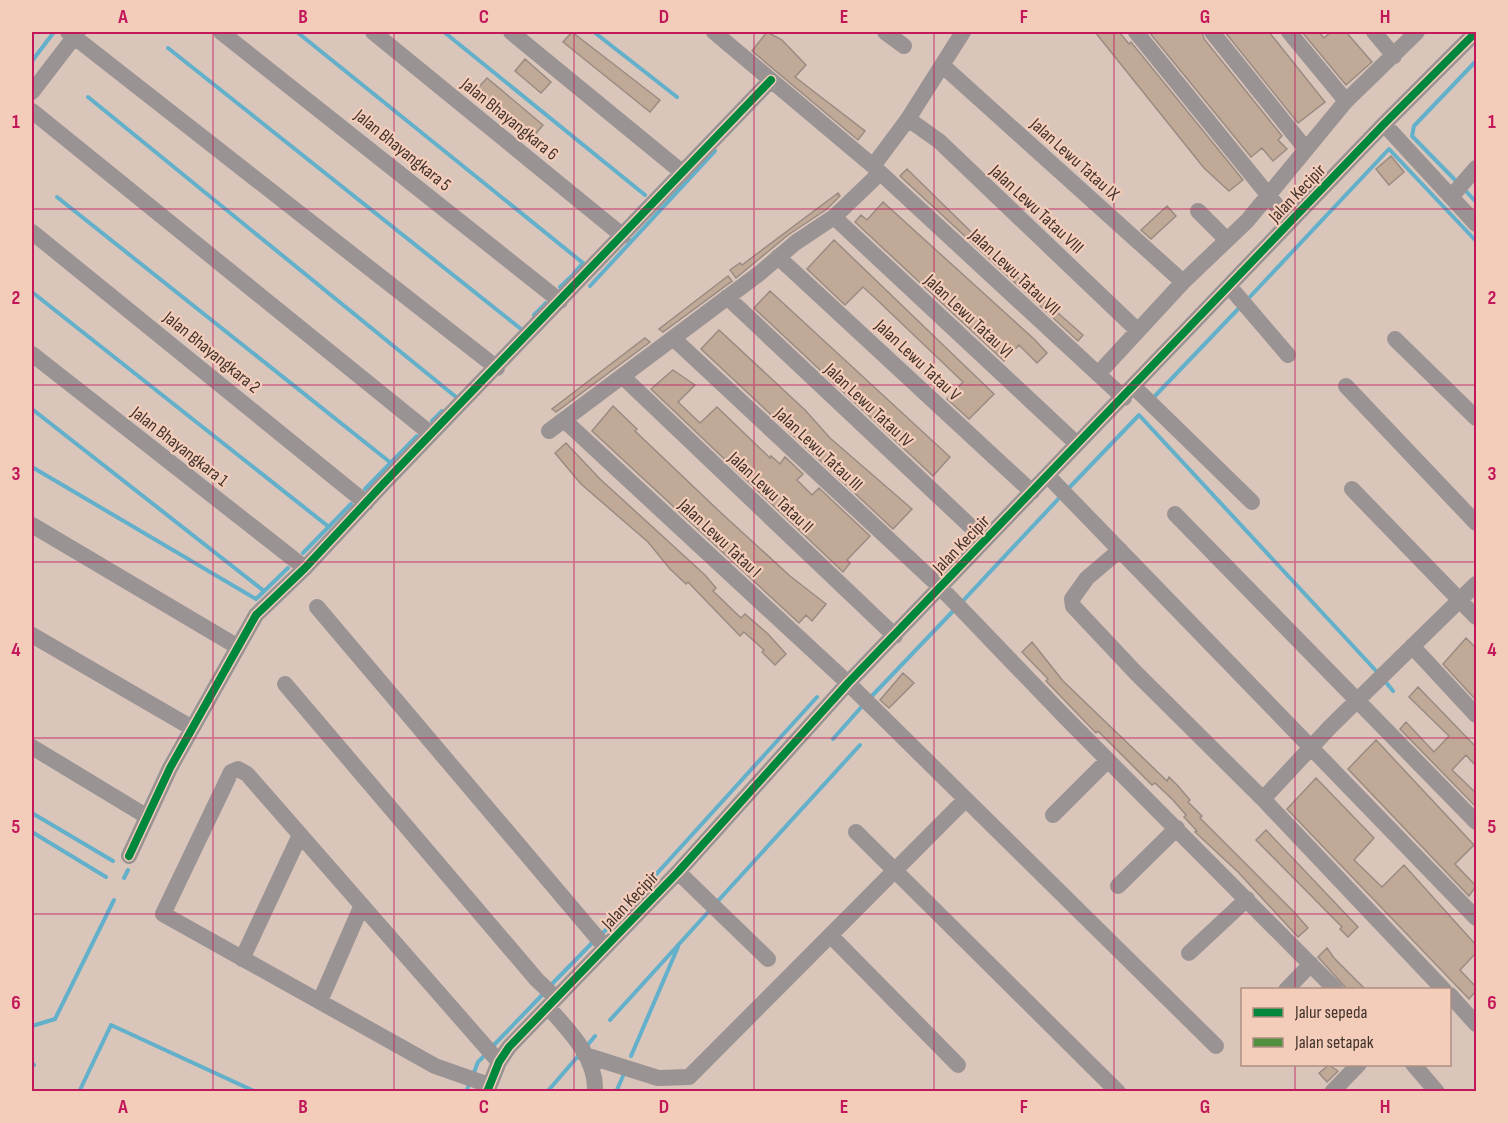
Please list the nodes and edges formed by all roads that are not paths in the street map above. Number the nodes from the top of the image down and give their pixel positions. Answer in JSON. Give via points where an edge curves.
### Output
{"nodes":[{"id":1,"x":221,"y":32,"type":"edge"},
{"id":2,"x":373,"y":32,"type":"edge"},
{"id":3,"x":512,"y":32,"type":"edge"},
{"id":4,"x":714,"y":32,"type":"edge"},
{"id":5,"x":885,"y":32,"type":"edge"},
{"id":6,"x":963,"y":32,"type":"edge"},
{"id":7,"x":1136,"y":32,"type":"edge"},
{"id":8,"x":1212,"y":32,"type":"edge"},
{"id":9,"x":1289,"y":32,"type":"edge"},
{"id":10,"x":1374,"y":32,"type":"edge"},
{"id":11,"x":1417,"y":32,"type":"edge"},
{"id":12,"x":1476,"y":32,"type":"edge"},
{"id":13,"x":74,"y":33,"type":"edge"},
{"id":14,"x":733,"y":38,"type":"edge"},
{"id":15,"x":904,"y":46,"type":"dead end"},
{"id":16,"x":1394,"y":56,"type":"junction"},
{"id":17,"x":942,"y":65,"type":"junction"},
{"id":18,"x":771,"y":80,"type":"junction"},
{"id":19,"x":32,"y":92,"type":"edge"},
{"id":20,"x":1346,"y":101,"type":"junction"},
{"id":21,"x":32,"y":111,"type":"edge"},
{"id":22,"x":908,"y":119,"type":"junction"},
{"id":23,"x":1384,"y":124,"type":"junction"},
{"id":24,"x":1305,"y":148,"type":"junction"},
{"id":25,"x":876,"y":170,"type":"junction"},
{"id":26,"x":683,"y":173,"type":"junction"},
{"id":27,"x":1463,"y":184,"type":"edge"},
{"id":28,"x":1268,"y":197,"type":"junction"},
{"id":29,"x":1198,"y":211,"type":"dead end"},
{"id":30,"x":834,"y":217,"type":"junction"},
{"id":31,"x":1290,"y":222,"type":"junction"},
{"id":32,"x":1476,"y":224,"type":"edge"},
{"id":33,"x":32,"y":232,"type":"edge"},
{"id":34,"x":623,"y":236,"type":"junction"},
{"id":35,"x":1227,"y":240,"type":"junction"},
{"id":36,"x":778,"y":257,"type":"junction"},
{"id":37,"x":1183,"y":282,"type":"junction"},
{"id":38,"x":1229,"y":286,"type":"junction"},
{"id":39,"x":727,"y":297,"type":"junction"},
{"id":40,"x":560,"y":301,"type":"junction"},
{"id":41,"x":1137,"y":330,"type":"junction"},
{"id":42,"x":673,"y":339,"type":"junction"},
{"id":43,"x":1395,"y":339,"type":"dead end"},
{"id":44,"x":32,"y":354,"type":"edge"},
{"id":45,"x":1288,"y":355,"type":"dead end"},
{"id":46,"x":497,"y":368,"type":"junction"},
{"id":47,"x":1098,"y":374,"type":"junction"},
{"id":48,"x":622,"y":376,"type":"junction"},
{"id":49,"x":1346,"y":386,"type":"dead end"},
{"id":50,"x":1138,"y":396,"type":"junction"},
{"id":51,"x":1476,"y":418,"type":"edge"},
{"id":52,"x":565,"y":421,"type":"junction"},
{"id":53,"x":549,"y":431,"type":"dead end"},
{"id":54,"x":431,"y":434,"type":"junction"},
{"id":55,"x":1077,"y":444,"type":"junction"},
{"id":56,"x":1058,"y":485,"type":"junction"},
{"id":57,"x":1352,"y":489,"type":"dead end"},
{"id":58,"x":1032,"y":492,"type":"junction"},
{"id":59,"x":1252,"y":502,"type":"dead end"},
{"id":60,"x":366,"y":503,"type":"junction"},
{"id":61,"x":1175,"y":514,"type":"dead end"},
{"id":62,"x":1476,"y":523,"type":"edge"},
{"id":63,"x":32,"y":525,"type":"edge"},
{"id":64,"x":985,"y":540,"type":"junction"},
{"id":65,"x":1120,"y":550,"type":"junction"},
{"id":66,"x":305,"y":568,"type":"junction"},
{"id":67,"x":1476,"y":584,"type":"edge"},
{"id":68,"x":940,"y":586,"type":"junction"},
{"id":69,"x":1461,"y":600,"type":"junction"},
{"id":70,"x":317,"y":607,"type":"dead end"},
{"id":71,"x":1476,"y":616,"type":"edge"},
{"id":72,"x":32,"y":635,"type":"edge"},
{"id":73,"x":895,"y":636,"type":"junction"},
{"id":74,"x":1412,"y":646,"type":"junction"},
{"id":75,"x":238,"y":647,"type":"junction"},
{"id":76,"x":848,"y":683,"type":"junction"},
{"id":77,"x":285,"y":684,"type":"dead end"},
{"id":78,"x":1359,"y":699,"type":"junction"},
{"id":79,"x":1476,"y":716,"type":"edge"},
{"id":80,"x":192,"y":728,"type":"junction"},
{"id":81,"x":1312,"y":746,"type":"junction"},
{"id":82,"x":32,"y":747,"type":"edge"},
{"id":83,"x":1108,"y":760,"type":"junction"},
{"id":84,"x":1263,"y":799,"type":"junction"},
{"id":85,"x":965,"y":800,"type":"junction"},
{"id":86,"x":1053,"y":815,"type":"dead end"},
{"id":87,"x":146,"y":816,"type":"junction"},
{"id":88,"x":1476,"y":822,"type":"edge"},
{"id":89,"x":1178,"y":828,"type":"junction"},
{"id":90,"x":856,"y":832,"type":"dead end"},
{"id":91,"x":300,"y":835,"type":"junction"},
{"id":92,"x":129,"y":856,"type":"dead end"},
{"id":93,"x":896,"y":870,"type":"junction"},
{"id":94,"x":678,"y":872,"type":"junction"},
{"id":95,"x":1118,"y":886,"type":"dead end"},
{"id":96,"x":1247,"y":899,"type":"junction"},
{"id":97,"x":362,"y":905,"type":"junction"},
{"id":98,"x":1476,"y":918,"type":"edge"},
{"id":99,"x":831,"y":936,"type":"junction"},
{"id":100,"x":598,"y":940,"type":"junction"},
{"id":101,"x":1189,"y":953,"type":"dead end"},
{"id":102,"x":242,"y":959,"type":"junction"},
{"id":103,"x":768,"y":959,"type":"dead end"},
{"id":104,"x":1311,"y":964,"type":"junction"},
{"id":105,"x":1288,"y":988,"type":"edge"},
{"id":106,"x":1334,"y":988,"type":"edge"},
{"id":107,"x":1442,"y":988,"type":"edge"},
{"id":108,"x":547,"y":994,"type":"junction"},
{"id":109,"x":1451,"y":997,"type":"edge"},
{"id":110,"x":320,"y":1001,"type":"junction"},
{"id":111,"x":1476,"y":1024,"type":"edge"},
{"id":112,"x":1216,"y":1046,"type":"dead end"},
{"id":113,"x":492,"y":1054,"type":"junction"},
{"id":114,"x":585,"y":1055,"type":"junction"},
{"id":115,"x":958,"y":1065,"type":"dead end"},
{"id":116,"x":1358,"y":1066,"type":"edge"},
{"id":117,"x":1414,"y":1066,"type":"edge"},
{"id":118,"x":479,"y":1084,"type":"edge"},
{"id":119,"x":1436,"y":1091,"type":"edge"},
{"id":120,"x":595,"y":1092,"type":"edge"},
{"id":121,"x":1119,"y":1092,"type":"edge"},
{"id":122,"x":1332,"y":1092,"type":"edge"}],
"edges":[{"from":1,"to":40,"type":"street","name":"Jalan Bhayangkara 5"},
{"from":2,"to":34,"type":"street","name":"Jalan Bhayangkara 6"},
{"from":3,"to":26,"type":"street"},
{"from":4,"to":14,"type":"street","name":"Jalan Lewu Tatau VII"},
{"from":5,"to":15,"type":"street"},
{"from":6,"to":17,"type":"street"},
{"from":7,"to":28,"type":"street"},
{"from":8,"to":24,"type":"street"},
{"from":9,"to":20,"type":"street"},
{"from":10,"to":16,"type":"street"},
{"from":11,"to":16,"type":"street"},
{"from":12,"to":23,"type":"street","name":"Jalan Kecipir"},
{"from":13,"to":19,"type":"street"},
{"from":13,"to":46,"type":"street"},
{"from":14,"to":18,"type":"street","name":"Jalan Lewu Tatau VII"},
{"from":16,"to":20,"type":"street"},
{"from":17,"to":22,"type":"street"},
{"from":17,"to":37,"type":"street","name":"Jalan Lewu Tatau IX"},
{"from":18,"to":25,"type":"street","name":"Jalan Lewu Tatau VII"},
{"from":18,"to":26,"type":"street"},
{"from":20,"to":24,"type":"street"},
{"from":21,"to":54,"type":"street"},
{"from":22,"to":25,"type":"street"},
{"from":22,"to":41,"type":"street","name":"Jalan Lewu Tatau VIII","via":[[939,141]]},
{"from":23,"to":27,"type":"street"},
{"from":23,"to":31,"type":"street","name":"Jalan Kecipir"},
{"from":24,"to":28,"type":"street"},
{"from":25,"to":30,"type":"street"},
{"from":25,"to":47,"type":"street","name":"Jalan Lewu Tatau VII"},
{"from":26,"to":34,"type":"street"},
{"from":27,"to":32,"type":"street"},
{"from":28,"to":31,"type":"street"},
{"from":28,"to":35,"type":"street"},
{"from":29,"to":35,"type":"street"},
{"from":30,"to":36,"type":"street"},
{"from":30,"to":55,"type":"street","name":"Jalan Lewu Tatau VI"},
{"from":31,"to":38,"type":"street","name":"Jalan Kecipir"},
{"from":33,"to":60,"type":"street","name":"Jalan Bhayangkara 2"},
{"from":34,"to":40,"type":"street"},
{"from":35,"to":37,"type":"street"},
{"from":36,"to":39,"type":"street"},
{"from":36,"to":58,"type":"street","name":"Jalan Lewu Tatau V"},
{"from":37,"to":41,"type":"street"},
{"from":38,"to":45,"type":"street"},
{"from":38,"to":50,"type":"street","name":"Jalan Kecipir"},
{"from":39,"to":42,"type":"street"},
{"from":39,"to":64,"type":"street","name":"Jalan Lewu Tatau IV"},
{"from":40,"to":46,"type":"street"},
{"from":41,"to":47,"type":"street"},
{"from":42,"to":48,"type":"street"},
{"from":42,"to":68,"type":"street","name":"Jalan Lewu Tatau III"},
{"from":43,"to":51,"type":"street"},
{"from":44,"to":66,"type":"street","name":"Jalan Bhayangkara 1"},
{"from":46,"to":54,"type":"street"},
{"from":47,"to":50,"type":"street","name":"Jalan Lewu Tatau VII"},
{"from":48,"to":52,"type":"street"},
{"from":48,"to":73,"type":"street","name":"Jalan Lewu Tatau II"},
{"from":49,"to":62,"type":"street"},
{"from":50,"to":55,"type":"street","name":"Jalan Kecipir"},
{"from":50,"to":59,"type":"street","name":"Jalan Lewu Tatau VII"},
{"from":52,"to":53,"type":"street"},
{"from":52,"to":76,"type":"street","name":"Jalan Lewu Tatau I"},
{"from":54,"to":60,"type":"street"},
{"from":55,"to":56,"type":"street","name":"Jalan Kecipir"},
{"from":56,"to":58,"type":"street","name":"Jalan Kecipir"},
{"from":56,"to":65,"type":"street"},
{"from":57,"to":69,"type":"street"},
{"from":58,"to":64,"type":"street","name":"Jalan Kecipir"},
{"from":60,"to":66,"type":"street"},
{"from":61,"to":78,"type":"street"},
{"from":63,"to":75,"type":"street"},
{"from":64,"to":68,"type":"street","name":"Jalan Kecipir"},
{"from":65,"to":81,"type":"street"},
{"from":65,"to":84,"type":"street","via":[[1087,578],[1072,599],[1073,606]]},
{"from":66,"to":75,"type":"street","via":[[264,606]]},
{"from":67,"to":69,"type":"street"},
{"from":68,"to":73,"type":"street","name":"Jalan Kecipir"},
{"from":68,"to":83,"type":"street","name":"Jalan Lewu Tatau III"},
{"from":69,"to":71,"type":"street"},
{"from":69,"to":74,"type":"street"},
{"from":70,"to":100,"type":"street"},
{"from":72,"to":80,"type":"street"},
{"from":73,"to":76,"type":"street","name":"Jalan Kecipir"},
{"from":74,"to":78,"type":"street"},
{"from":74,"to":79,"type":"street"},
{"from":75,"to":80,"type":"street"},
{"from":76,"to":85,"type":"street","name":"Jalan Lewu Tatau I"},
{"from":76,"to":94,"type":"street","name":"Jalan Kecipir"},
{"from":77,"to":108,"type":"street"},
{"from":78,"to":81,"type":"street"},
{"from":78,"to":88,"type":"street"},
{"from":80,"to":87,"type":"street"},
{"from":81,"to":84,"type":"street"},
{"from":81,"to":98,"type":"street"},
{"from":82,"to":87,"type":"street"},
{"from":83,"to":86,"type":"street"},
{"from":83,"to":89,"type":"street","name":"Jalan Lewu Tatau III"},
{"from":84,"to":107,"type":"street"},
{"from":85,"to":93,"type":"street"},
{"from":85,"to":112,"type":"street","name":"Jalan Lewu Tatau I"},
{"from":87,"to":92,"type":"street"},
{"from":89,"to":95,"type":"street"},
{"from":89,"to":96,"type":"street","name":"Jalan Lewu Tatau III"},
{"from":90,"to":93,"type":"street"},
{"from":91,"to":97,"type":"street"},
{"from":91,"to":102,"type":"street"},
{"from":91,"to":102,"type":"street","via":[[247,774],[238,769],[231,772],[163,914]]},
{"from":93,"to":99,"type":"street"},
{"from":93,"to":121,"type":"street"},
{"from":94,"to":100,"type":"street","name":"Jalan Kecipir"},
{"from":94,"to":103,"type":"street"},
{"from":96,"to":101,"type":"street"},
{"from":96,"to":104,"type":"street","name":"Jalan Lewu Tatau III"},
{"from":97,"to":110,"type":"street"},
{"from":97,"to":113,"type":"street"},
{"from":99,"to":114,"type":"street","via":[[689,1077],[658,1078]]},
{"from":99,"to":115,"type":"street"},
{"from":100,"to":108,"type":"street","name":"Jalan Kecipir"},
{"from":102,"to":110,"type":"street"},
{"from":104,"to":105,"type":"street"},
{"from":104,"to":106,"type":"street","name":"Jalan Lewu Tatau III"},
{"from":108,"to":113,"type":"street","name":"Jalan Kecipir","via":[[509,1047]]},
{"from":108,"to":114,"type":"street"},
{"from":109,"to":111,"type":"street"},
{"from":110,"to":118,"type":"street","via":[[426,1061]]},
{"from":113,"to":118,"type":"street","name":"Jalan Kecipir"},
{"from":114,"to":120,"type":"street","via":[[596,1074]]},
{"from":116,"to":122,"type":"street"},
{"from":117,"to":119,"type":"street"}]}
